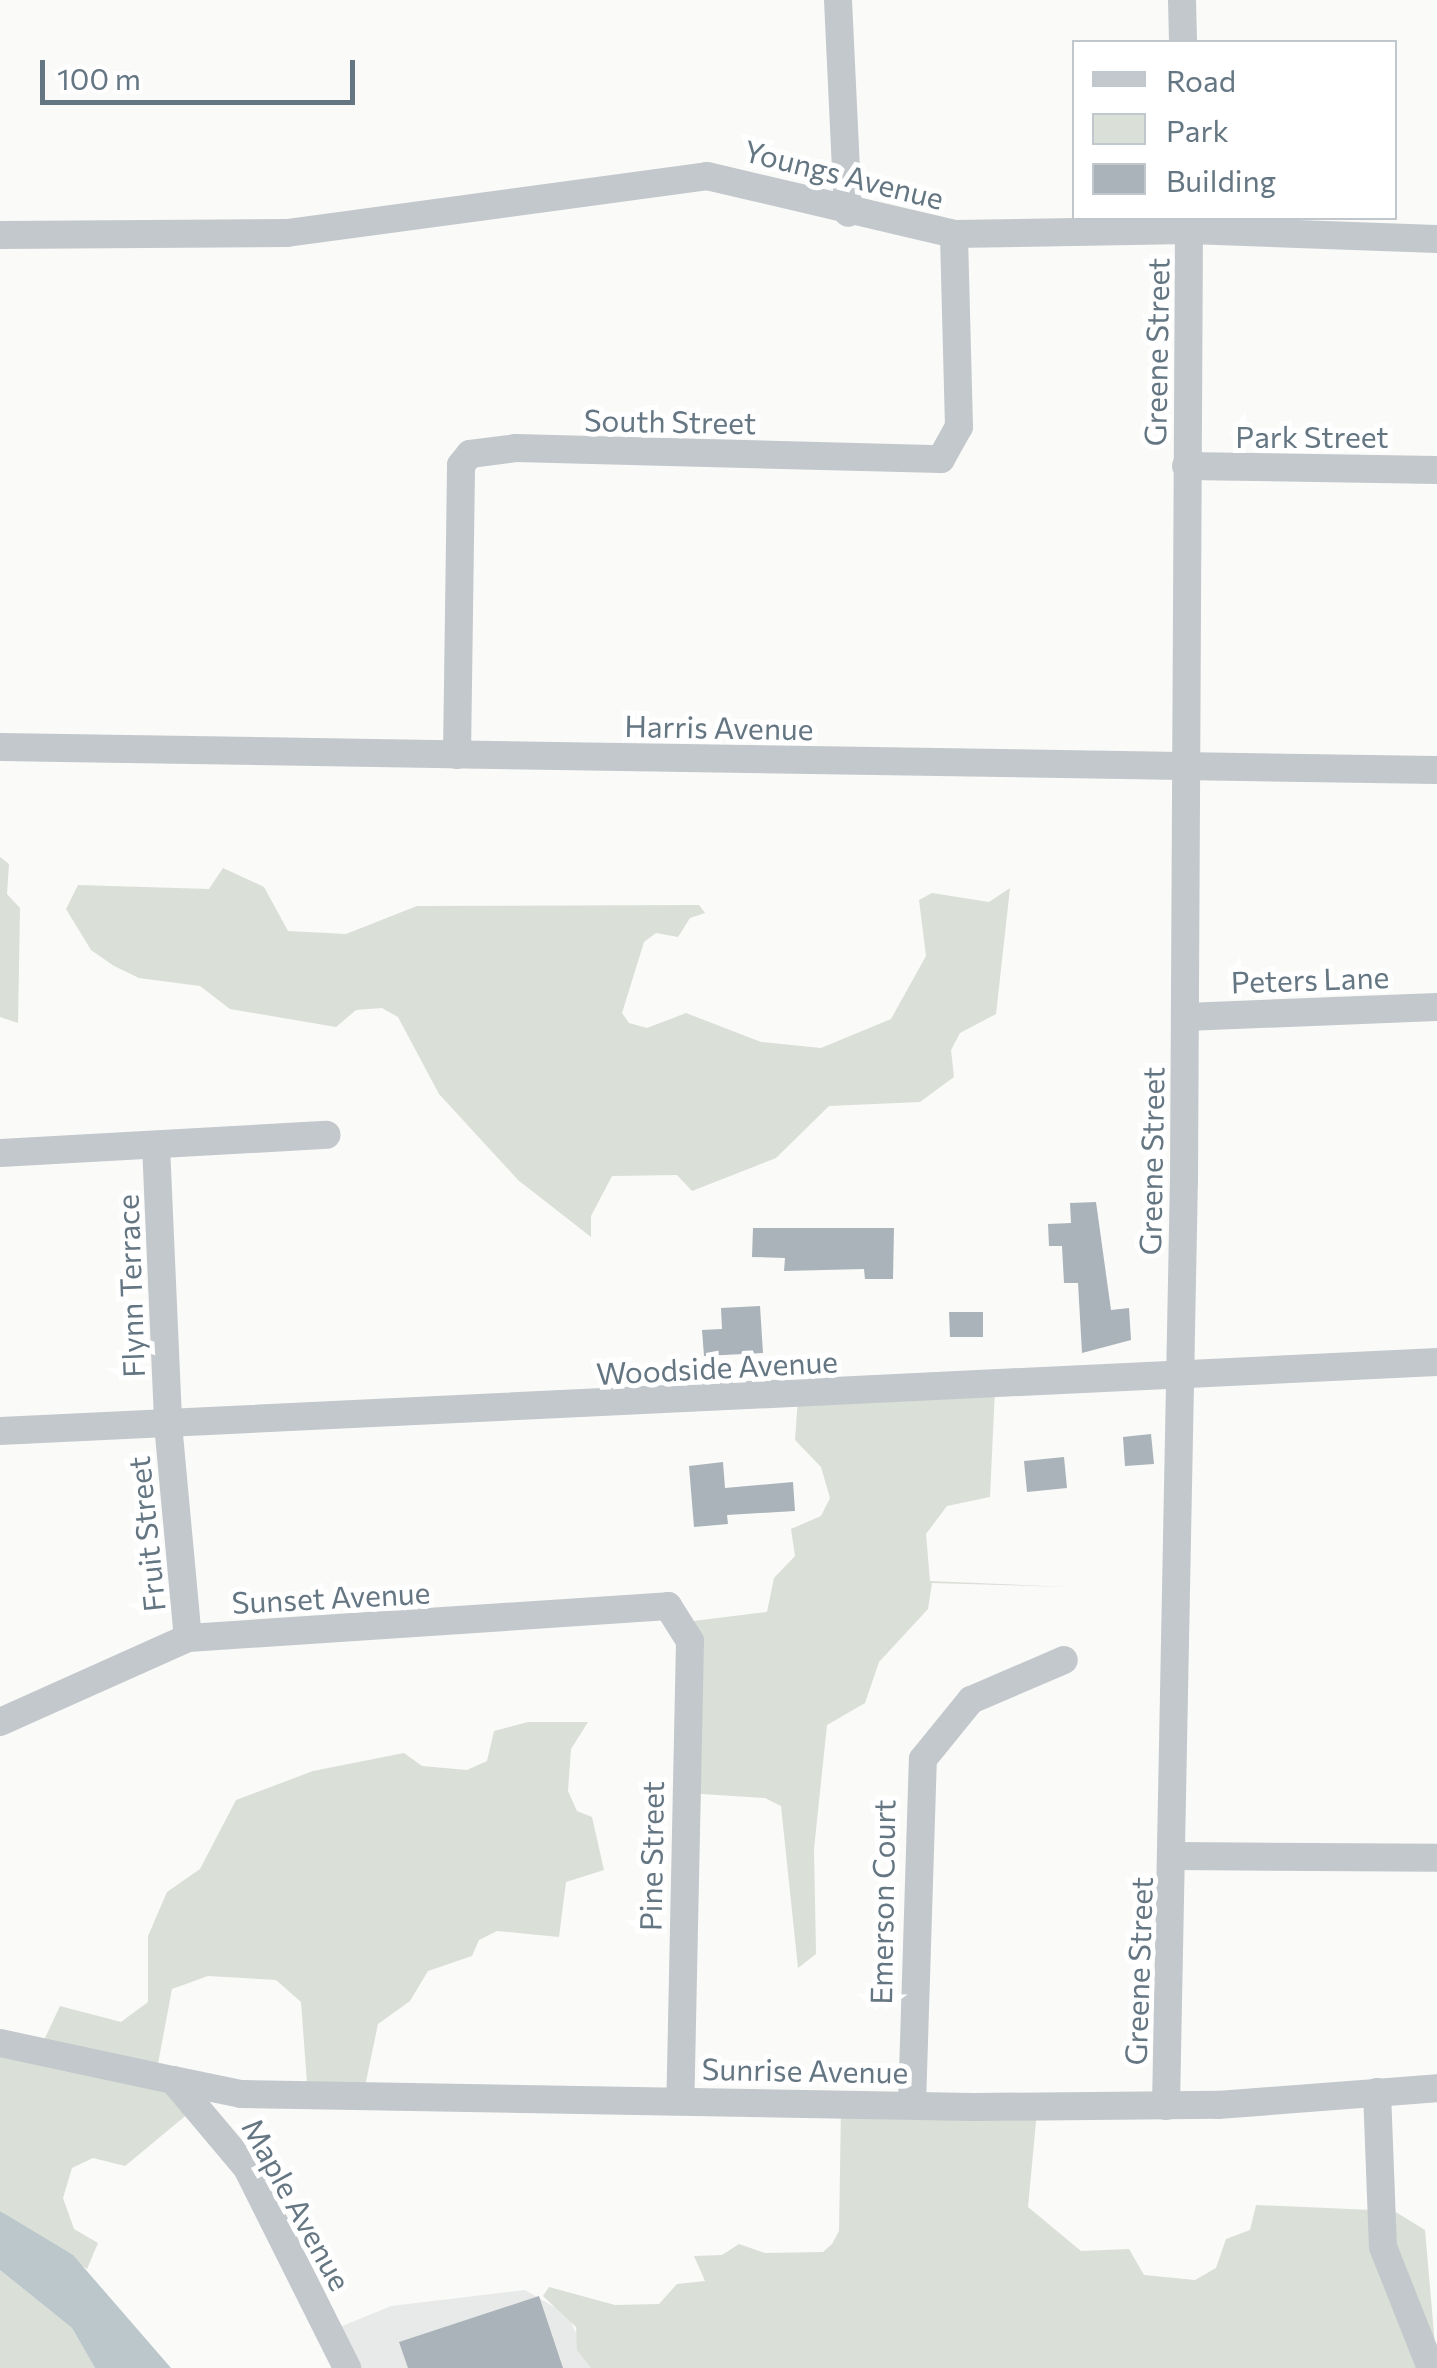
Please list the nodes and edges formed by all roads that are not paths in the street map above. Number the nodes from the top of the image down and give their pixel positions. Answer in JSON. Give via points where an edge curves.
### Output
{"nodes":[{"id":1,"x":838,"y":0,"type":"edge"},
{"id":2,"x":1182,"y":0,"type":"edge"},
{"id":3,"x":1183,"y":40,"type":"edge"},
{"id":4,"x":848,"y":212,"type":"junction"},
{"id":5,"x":1189,"y":224,"type":"edge"},
{"id":6,"x":0,"y":234,"type":"edge"},
{"id":7,"x":954,"y":234,"type":"junction"},
{"id":8,"x":1437,"y":240,"type":"edge"},
{"id":9,"x":1186,"y":466,"type":"junction"},
{"id":10,"x":1437,"y":470,"type":"edge"},
{"id":11,"x":0,"y":747,"type":"edge"},
{"id":12,"x":457,"y":755,"type":"junction"},
{"id":13,"x":1187,"y":767,"type":"junction"},
{"id":14,"x":1437,"y":770,"type":"edge"},
{"id":15,"x":1437,"y":1007,"type":"edge"},
{"id":16,"x":1186,"y":1017,"type":"junction"},
{"id":17,"x":327,"y":1135,"type":"dead end"},
{"id":18,"x":156,"y":1144,"type":"junction"},
{"id":19,"x":1,"y":1153,"type":"edge"},
{"id":20,"x":1437,"y":1362,"type":"edge"},
{"id":21,"x":1180,"y":1374,"type":"junction"},
{"id":22,"x":168,"y":1424,"type":"junction"},
{"id":23,"x":0,"y":1431,"type":"edge"},
{"id":24,"x":679,"y":1616,"type":"joint"},
{"id":25,"x":188,"y":1638,"type":"junction"},
{"id":26,"x":1064,"y":1660,"type":"dead end"},
{"id":27,"x":0,"y":1722,"type":"edge"},
{"id":28,"x":1175,"y":1856,"type":"junction"},
{"id":29,"x":1437,"y":1858,"type":"edge"},
{"id":30,"x":0,"y":2042,"type":"edge"},
{"id":31,"x":173,"y":2080,"type":"junction"},
{"id":32,"x":1437,"y":2088,"type":"edge"},
{"id":33,"x":1376,"y":2092,"type":"junction"},
{"id":34,"x":680,"y":2100,"type":"junction"},
{"id":35,"x":912,"y":2105,"type":"junction"},
{"id":36,"x":1166,"y":2106,"type":"junction"},
{"id":37,"x":347,"y":2368,"type":"edge"},
{"id":38,"x":1431,"y":2368,"type":"edge"}],
"edges":[{"from":1,"to":4,"type":"street"},
{"from":2,"to":3,"type":"street"},
{"from":4,"to":6,"type":"street","name":"Youngs Avenue","via":[[757,182],[707,176],[288,233]]},
{"from":4,"to":7,"type":"street","name":"Youngs Avenue"},
{"from":5,"to":7,"type":"street","name":"Youngs Avenue"},
{"from":5,"to":8,"type":"street","name":"Youngs Avenue"},
{"from":5,"to":9,"type":"street","name":"Greene Street"},
{"from":7,"to":12,"type":"street","name":"South Street","via":[[958,437],[942,459],[516,448],[470,454],[461,465]]},
{"from":9,"to":10,"type":"street","name":"Park Street"},
{"from":9,"to":13,"type":"street","name":"Greene Street"},
{"from":11,"to":12,"type":"street","name":"Harris Avenue"},
{"from":12,"to":13,"type":"street","name":"Harris Avenue"},
{"from":13,"to":14,"type":"street","name":"Harris Avenue"},
{"from":13,"to":16,"type":"street","name":"Greene Street"},
{"from":15,"to":16,"type":"street","name":"Peters Lane"},
{"from":16,"to":21,"type":"street","name":"Greene Street"},
{"from":17,"to":18,"type":"street"},
{"from":18,"to":19,"type":"street"},
{"from":18,"to":22,"type":"street","name":"Flynn Terrace"},
{"from":20,"to":21,"type":"street","name":"Woodside Avenue"},
{"from":21,"to":22,"type":"street","name":"Woodside Avenue"},
{"from":21,"to":28,"type":"street","name":"Greene Street"},
{"from":22,"to":23,"type":"street","name":"Woodside Avenue"},
{"from":22,"to":25,"type":"street","name":"Fruit Street"},
{"from":24,"to":25,"type":"street","name":"Sunset Avenue","via":[[636,1603]]},
{"from":24,"to":34,"type":"street","name":"Pine Street","via":[[690,1641]]},
{"from":25,"to":27,"type":"street","name":"Sunset Avenue"},
{"from":26,"to":35,"type":"street","name":"Emerson Court","via":[[971,1700],[923,1760]]},
{"from":28,"to":29,"type":"street"},
{"from":28,"to":36,"type":"street","name":"Greene Street"},
{"from":30,"to":31,"type":"street"},
{"from":31,"to":34,"type":"street","name":"Sunrise Avenue","via":[[240,2094]]},
{"from":31,"to":37,"type":"street","name":"Maple Avenue","via":[[248,2168]]},
{"from":32,"to":33,"type":"street","name":"Sunrise Avenue"},
{"from":33,"to":36,"type":"street","name":"Sunrise Avenue"},
{"from":33,"to":38,"type":"street","via":[[1383,2247]]},
{"from":34,"to":35,"type":"street","name":"Sunrise Avenue"},
{"from":35,"to":36,"type":"street","name":"Sunrise Avenue"}]}
